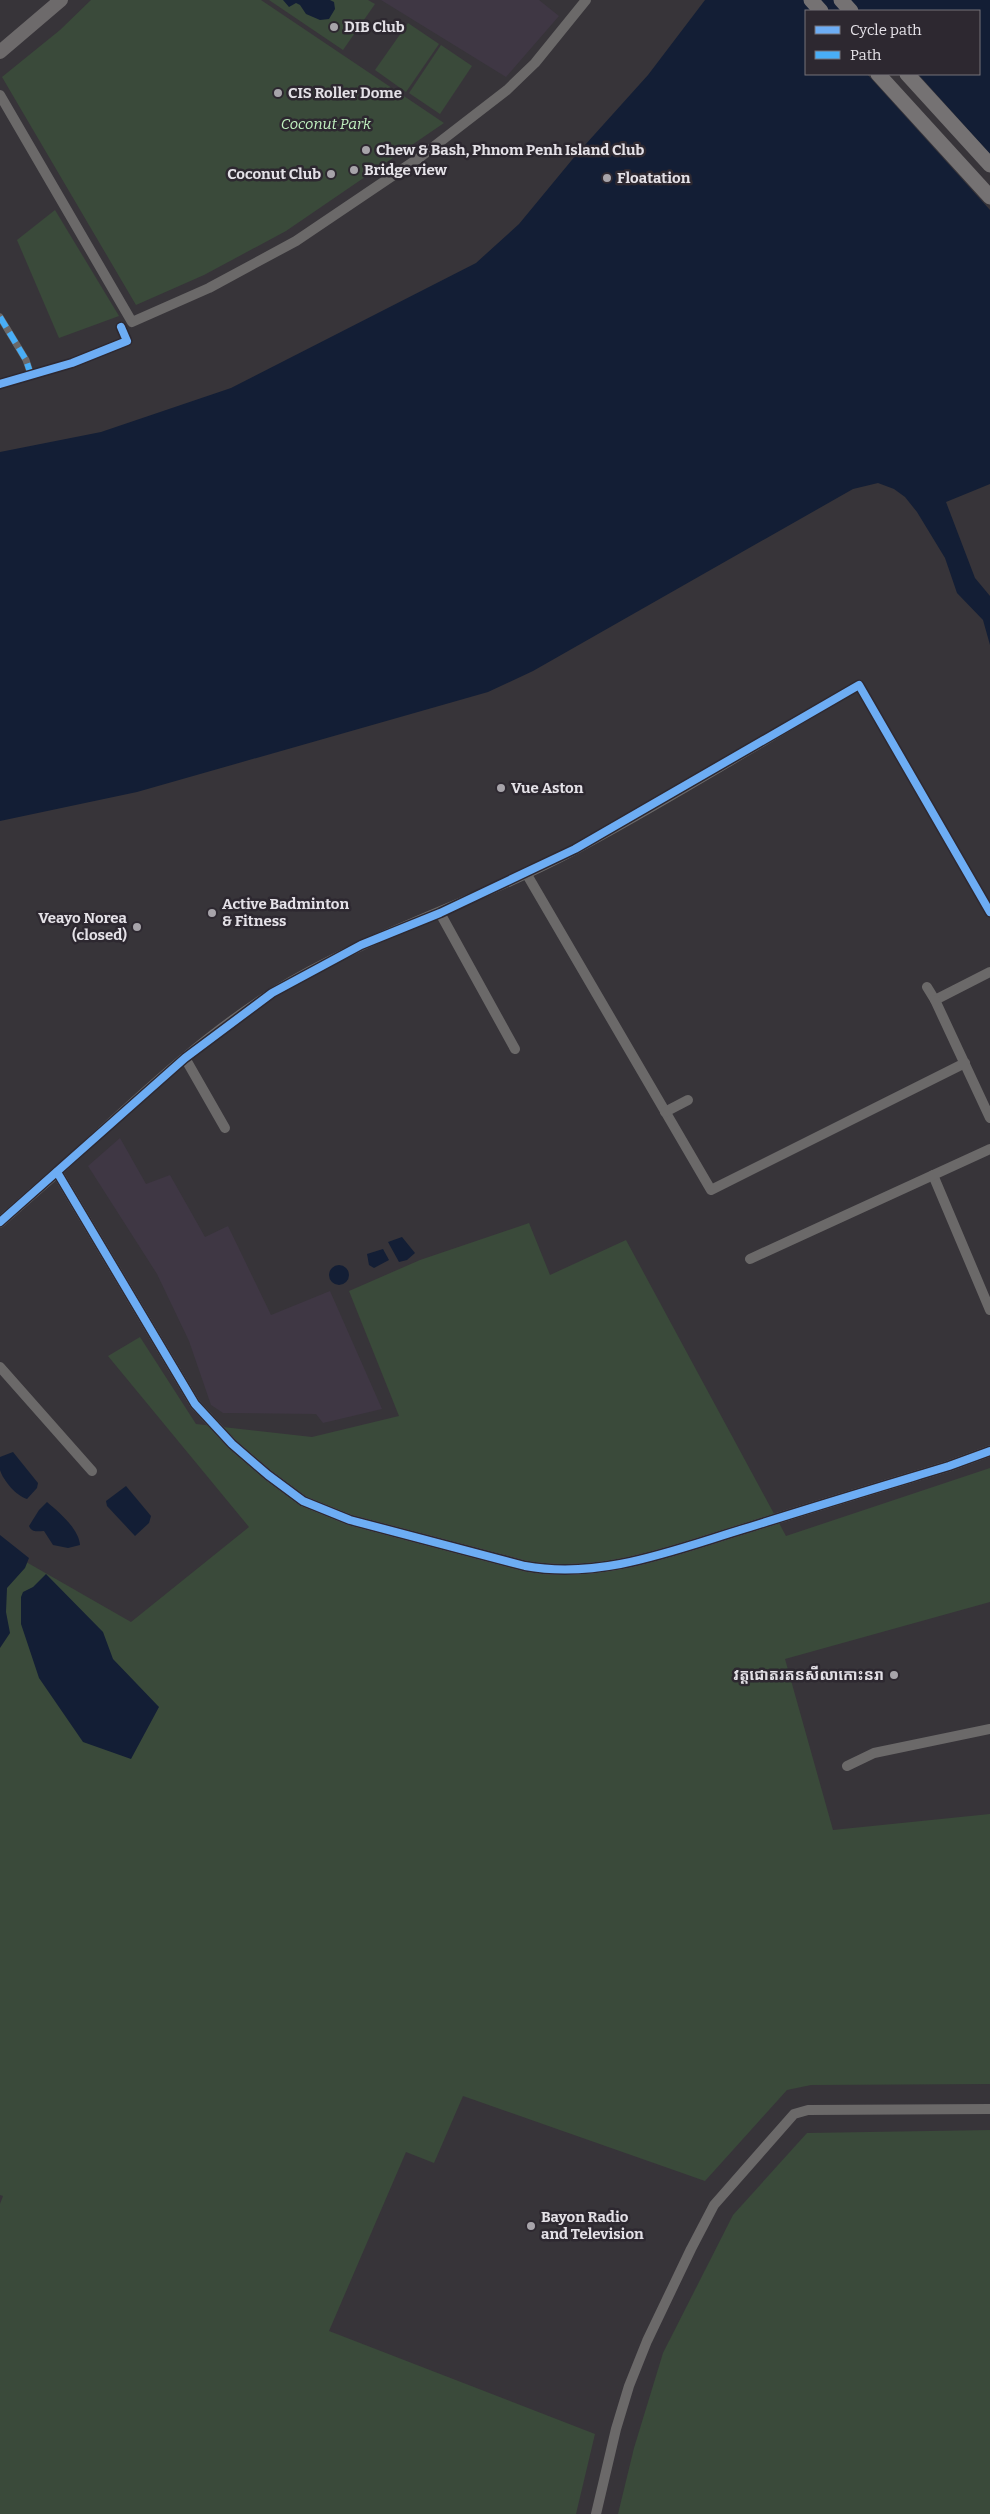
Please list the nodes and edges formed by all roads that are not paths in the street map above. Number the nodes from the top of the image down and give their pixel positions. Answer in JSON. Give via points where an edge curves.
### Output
{"nodes":[{"id":1,"x":61,"y":0,"type":"edge"},
{"id":2,"x":586,"y":0,"type":"edge"},
{"id":3,"x":811,"y":0,"type":"edge"},
{"id":4,"x":841,"y":0,"type":"edge"},
{"id":5,"x":820,"y":10,"type":"edge"},
{"id":6,"x":850,"y":10,"type":"edge"},
{"id":7,"x":0,"y":52,"type":"edge"},
{"id":8,"x":879,"y":75,"type":"edge"},
{"id":9,"x":908,"y":75,"type":"edge"},
{"id":10,"x":0,"y":95,"type":"edge"},
{"id":11,"x":990,"y":165,"type":"edge"},
{"id":12,"x":990,"y":197,"type":"edge"},
{"id":13,"x":0,"y":317,"type":"edge"},
{"id":14,"x":121,"y":327,"type":"dead end"},
{"id":15,"x":31,"y":375,"type":"junction"},
{"id":16,"x":0,"y":384,"type":"edge"},
{"id":17,"x":526,"y":873,"type":"junction"},
{"id":18,"x":990,"y":912,"type":"edge"},
{"id":19,"x":440,"y":913,"type":"junction"},
{"id":20,"x":990,"y":972,"type":"edge"},
{"id":21,"x":927,"y":987,"type":"dead end"},
{"id":22,"x":935,"y":1000,"type":"junction"},
{"id":23,"x":515,"y":1049,"type":"dead end"},
{"id":24,"x":185,"y":1058,"type":"junction"},
{"id":25,"x":964,"y":1063,"type":"junction"},
{"id":26,"x":688,"y":1100,"type":"dead end"},
{"id":27,"x":665,"y":1112,"type":"junction"},
{"id":28,"x":990,"y":1118,"type":"edge"},
{"id":29,"x":225,"y":1128,"type":"dead end"},
{"id":30,"x":990,"y":1149,"type":"edge"},
{"id":31,"x":57,"y":1172,"type":"junction"},
{"id":32,"x":933,"y":1175,"type":"junction"},
{"id":33,"x":0,"y":1222,"type":"edge"},
{"id":34,"x":750,"y":1259,"type":"dead end"},
{"id":35,"x":990,"y":1310,"type":"edge"},
{"id":36,"x":0,"y":1367,"type":"edge"},
{"id":37,"x":990,"y":1450,"type":"edge"},
{"id":38,"x":92,"y":1471,"type":"dead end"},
{"id":39,"x":990,"y":1730,"type":"edge"},
{"id":40,"x":847,"y":1766,"type":"dead end"},
{"id":41,"x":990,"y":2110,"type":"edge"},
{"id":42,"x":596,"y":2514,"type":"edge"}],
"edges":[{"from":1,"to":7,"type":"main road"},
{"from":2,"to":10,"type":"street","via":[[535,63],[508,90],[419,158],[296,241],[209,288],[132,322]]},
{"from":3,"to":5,"type":"main road"},
{"from":4,"to":6,"type":"main road"},
{"from":8,"to":12,"type":"main road"},
{"from":9,"to":11,"type":"main road"},
{"from":13,"to":15,"type":"street","via":[[26,360]]},
{"from":14,"to":15,"type":"street","via":[[127,342]]},
{"from":15,"to":16,"type":"street"},
{"from":17,"to":18,"type":"street","via":[[575,850],[858,685]]},
{"from":17,"to":19,"type":"street"},
{"from":17,"to":27,"type":"street"},
{"from":19,"to":23,"type":"street"},
{"from":19,"to":24,"type":"street","via":[[361,945],[294,981],[245,1011]]},
{"from":20,"to":22,"type":"street"},
{"from":21,"to":22,"type":"street"},
{"from":22,"to":25,"type":"street"},
{"from":24,"to":29,"type":"street"},
{"from":24,"to":31,"type":"street"},
{"from":25,"to":27,"type":"street","via":[[711,1190]]},
{"from":25,"to":28,"type":"street"},
{"from":26,"to":27,"type":"street"},
{"from":30,"to":32,"type":"street"},
{"from":31,"to":33,"type":"street"},
{"from":31,"to":37,"type":"street","via":[[195,1404],[232,1444],[268,1475],[303,1500],[350,1520],[525,1566],[554,1571],[580,1570],[643,1559],[949,1466]]},
{"from":32,"to":34,"type":"street"},
{"from":32,"to":35,"type":"street"},
{"from":36,"to":38,"type":"street"},
{"from":39,"to":40,"type":"street","via":[[874,1754]]},
{"from":41,"to":42,"type":"street","via":[[808,2110],[794,2114],[714,2204],[691,2249],[629,2386]]}]}
